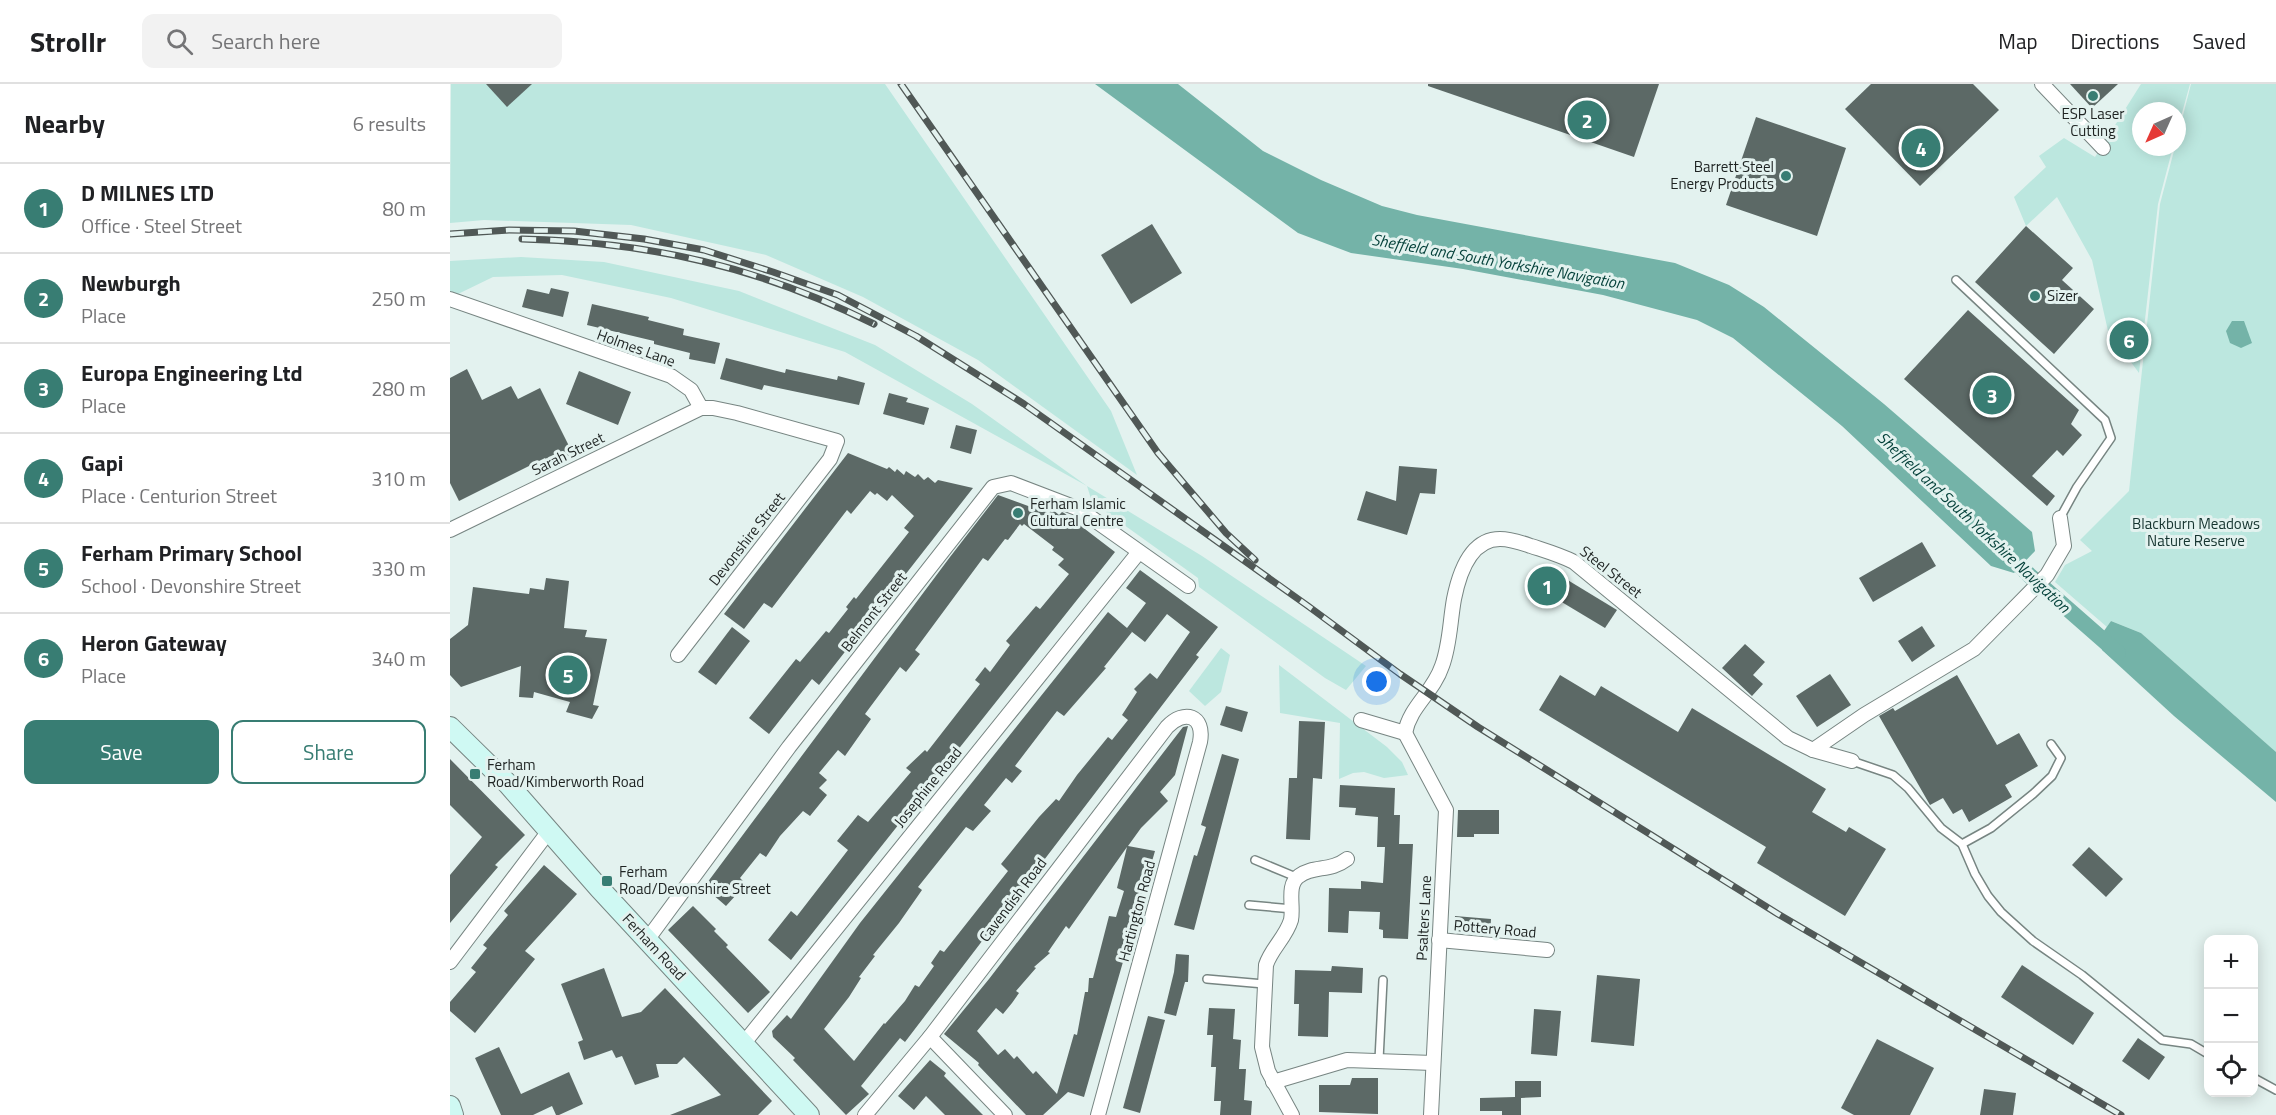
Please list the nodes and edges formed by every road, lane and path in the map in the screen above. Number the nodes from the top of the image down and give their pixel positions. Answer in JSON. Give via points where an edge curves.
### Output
{"nodes":[{"id":1,"x":2042,"y":84,"type":"edge"},
{"id":2,"x":2103,"y":148,"type":"dead end"},
{"id":3,"x":1956,"y":280,"type":"dead end"},
{"id":4,"x":450,"y":299,"type":"edge"},
{"id":5,"x":701,"y":408,"type":"junction"},
{"id":6,"x":2060,"y":518,"type":"joint"},
{"id":7,"x":450,"y":531,"type":"edge"},
{"id":8,"x":1139,"y":552,"type":"junction"},
{"id":9,"x":1188,"y":586,"type":"dead end"},
{"id":10,"x":678,"y":655,"type":"dead end"},
{"id":11,"x":1192,"y":717,"type":"joint"},
{"id":12,"x":1361,"y":720,"type":"dead end"},
{"id":13,"x":450,"y":726,"type":"edge"},
{"id":14,"x":1405,"y":733,"type":"junction"},
{"id":15,"x":2051,"y":744,"type":"dead end"},
{"id":16,"x":1813,"y":750,"type":"junction"},
{"id":17,"x":1852,"y":761,"type":"joint"},
{"id":18,"x":549,"y":831,"type":"junction"},
{"id":19,"x":1962,"y":844,"type":"junction"},
{"id":20,"x":1347,"y":859,"type":"dead end"},
{"id":21,"x":1255,"y":860,"type":"dead end"},
{"id":22,"x":1296,"y":877,"type":"junction"},
{"id":23,"x":1249,"y":905,"type":"dead end"},
{"id":24,"x":1293,"y":909,"type":"junction"},
{"id":25,"x":647,"y":940,"type":"junction"},
{"id":26,"x":1439,"y":940,"type":"junction"},
{"id":27,"x":1547,"y":950,"type":"dead end"},
{"id":28,"x":450,"y":962,"type":"edge"},
{"id":29,"x":1207,"y":979,"type":"dead end"},
{"id":30,"x":1383,"y":980,"type":"dead end"},
{"id":31,"x":1264,"y":984,"type":"junction"},
{"id":32,"x":930,"y":1036,"type":"junction"},
{"id":33,"x":744,"y":1043,"type":"junction"},
{"id":34,"x":2204,"y":1052,"type":"edge"},
{"id":35,"x":1379,"y":1060,"type":"junction"},
{"id":36,"x":1433,"y":1063,"type":"junction"},
{"id":37,"x":2258,"y":1081,"type":"edge"},
{"id":38,"x":1273,"y":1082,"type":"junction"},
{"id":39,"x":2276,"y":1090,"type":"edge"},
{"id":40,"x":450,"y":1106,"type":"edge"},
{"id":41,"x":453,"y":1115,"type":"edge"},
{"id":42,"x":809,"y":1115,"type":"edge"},
{"id":43,"x":865,"y":1115,"type":"edge"},
{"id":44,"x":1005,"y":1115,"type":"edge"},
{"id":45,"x":1098,"y":1115,"type":"edge"},
{"id":46,"x":1292,"y":1115,"type":"edge"},
{"id":47,"x":1431,"y":1115,"type":"edge"}],
"edges":[{"from":1,"to":2,"type":"street"},
{"from":3,"to":6,"type":"lane","via":[[2105,420],[2111,438]]},
{"from":4,"to":5,"type":"street","name":"Holmes Lane","via":[[671,376],[691,390]]},
{"from":5,"to":7,"type":"street","name":"Sarah Street"},
{"from":5,"to":10,"type":"street","name":"Devonshire Street","via":[[737,413],[837,441],[830,459]]},
{"from":6,"to":16,"type":"street","via":[[2064,546],[2048,575],[1974,649]]},
{"from":8,"to":9,"type":"street","name":"Belmont Street"},
{"from":8,"to":25,"type":"street","name":"Belmont Street","via":[[1079,509],[1053,497],[1011,483],[993,487],[789,747]]},
{"from":8,"to":33,"type":"street","name":"Josephine Road"},
{"from":11,"to":32,"type":"street","name":"Cavendish Road","via":[[1175,718],[1167,727]]},
{"from":11,"to":45,"type":"street","name":"Hartington Road","via":[[1202,733],[1200,742]]},
{"from":12,"to":14,"type":"street"},
{"from":13,"to":18,"type":"street","name":"Ferham Road"},
{"from":14,"to":16,"type":"street","name":"Steel Street","via":[[1408,719],[1442,667],[1455,596],[1467,562],[1481,545],[1500,539],[1559,554],[1574,562],[1788,738]]},
{"from":14,"to":26,"type":"street","name":"Psalters Lane","via":[[1446,810]]},
{"from":15,"to":19,"type":"lane","via":[[2061,758],[2052,776],[1991,828]]},
{"from":16,"to":17,"type":"street","name":"Steel Street"},
{"from":17,"to":19,"type":"lane","via":[[1893,775],[1941,828]]},
{"from":18,"to":25,"type":"street","name":"Ferham Road"},
{"from":18,"to":28,"type":"street"},
{"from":19,"to":34,"type":"lane","via":[[1988,896],[2013,924],[2162,1040],[2191,1044]]},
{"from":20,"to":22,"type":"street","via":[[1331,868]]},
{"from":21,"to":22,"type":"lane"},
{"from":22,"to":24,"type":"street","via":[[1292,884]]},
{"from":23,"to":24,"type":"lane"},
{"from":24,"to":31,"type":"street","via":[[1287,930],[1269,954]]},
{"from":25,"to":33,"type":"street","name":"Ferham Road"},
{"from":26,"to":27,"type":"street","name":"Pottery Road"},
{"from":26,"to":36,"type":"street","name":"Psalters Lane"},
{"from":29,"to":31,"type":"lane"},
{"from":30,"to":35,"type":"lane"},
{"from":31,"to":38,"type":"street","via":[[1262,1047]]},
{"from":32,"to":43,"type":"street","name":"Cavendish Road"},
{"from":32,"to":44,"type":"street"},
{"from":33,"to":42,"type":"street","name":"Ferham Road"},
{"from":35,"to":36,"type":"street"},
{"from":35,"to":38,"type":"street","via":[[1347,1060]]},
{"from":36,"to":47,"type":"street","name":"Psalters Lane"},
{"from":37,"to":39,"type":"lane"},
{"from":38,"to":46,"type":"street"},
{"from":40,"to":41,"type":"street"}]}
